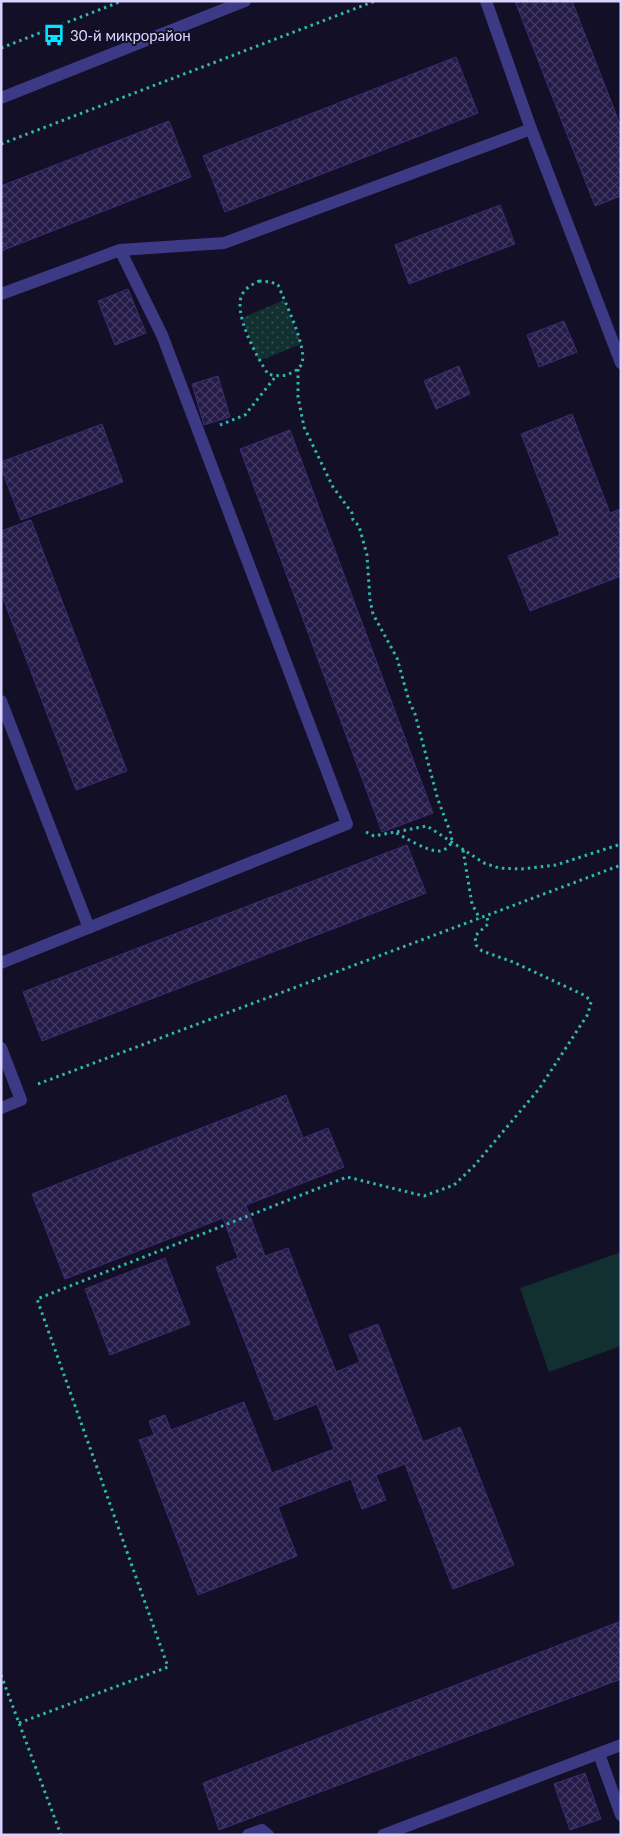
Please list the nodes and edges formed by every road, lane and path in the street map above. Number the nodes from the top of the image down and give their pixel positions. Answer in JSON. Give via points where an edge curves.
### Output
{"nodes":[{"id":1,"x":122,"y":1,"type":"edge"},
{"id":2,"x":245,"y":1,"type":"edge"},
{"id":3,"x":375,"y":1,"type":"edge"},
{"id":4,"x":486,"y":1,"type":"edge"},
{"id":5,"x":1,"y":48,"type":"edge"},
{"id":6,"x":1,"y":98,"type":"edge"},
{"id":7,"x":531,"y":129,"type":"junction"},
{"id":8,"x":1,"y":144,"type":"edge"},
{"id":9,"x":120,"y":250,"type":"junction"},
{"id":10,"x":1,"y":294,"type":"edge"},
{"id":11,"x":621,"y":363,"type":"edge"},
{"id":12,"x":298,"y":369,"type":"junction"},
{"id":13,"x":276,"y":376,"type":"junction"},
{"id":14,"x":200,"y":435,"type":"junction"},
{"id":15,"x":1,"y":701,"type":"edge"},
{"id":16,"x":348,"y":824,"type":"junction"},
{"id":17,"x":393,"y":831,"type":"junction"},
{"id":18,"x":451,"y":842,"type":"junction"},
{"id":19,"x":621,"y":844,"type":"edge"},
{"id":20,"x":463,"y":850,"type":"junction"},
{"id":21,"x":621,"y":866,"type":"edge"},
{"id":22,"x":487,"y":916,"type":"junction"},
{"id":23,"x":480,"y":919,"type":"junction"},
{"id":24,"x":89,"y":928,"type":"junction"},
{"id":25,"x":1,"y":963,"type":"edge"},
{"id":26,"x":1,"y":1048,"type":"edge"},
{"id":27,"x":17,"y":1092,"type":"junction"},
{"id":28,"x":1,"y":1108,"type":"edge"},
{"id":29,"x":1,"y":1675,"type":"edge"},
{"id":30,"x":19,"y":1723,"type":"junction"},
{"id":31,"x":621,"y":1745,"type":"edge"},
{"id":32,"x":598,"y":1754,"type":"junction"},
{"id":33,"x":621,"y":1815,"type":"edge"},
{"id":34,"x":61,"y":1835,"type":"edge"},
{"id":35,"x":248,"y":1835,"type":"edge"},
{"id":36,"x":268,"y":1835,"type":"edge"},
{"id":37,"x":383,"y":1835,"type":"edge"}],
"edges":[{"from":1,"to":5,"type":"path"},
{"from":2,"to":6,"type":"street"},
{"from":3,"to":8,"type":"path"},
{"from":4,"to":7,"type":"street"},
{"from":7,"to":9,"type":"street","via":[[224,243]]},
{"from":7,"to":11,"type":"street"},
{"from":9,"to":10,"type":"street"},
{"from":9,"to":14,"type":"street","via":[[162,335]]},
{"from":12,"to":13,"type":"path","via":[[289,375]]},
{"from":12,"to":13,"type":"path","via":[[302,363],[302,344],[278,285],[259,282],[242,294],[242,318],[259,361],[268,374]]},
{"from":12,"to":18,"type":"path","via":[[298,397],[304,428],[333,487],[359,526],[367,555],[373,614],[397,658]]},
{"from":13,"to":14,"type":"path","via":[[245,415]]},
{"from":14,"to":16,"type":"street"},
{"from":15,"to":24,"type":"street"},
{"from":16,"to":17,"type":"path","via":[[374,836]]},
{"from":16,"to":24,"type":"street"},
{"from":17,"to":18,"type":"path","via":[[427,826]]},
{"from":17,"to":18,"type":"path","via":[[432,851],[448,848]]},
{"from":18,"to":20,"type":"path"},
{"from":19,"to":20,"type":"path","via":[[556,865],[521,868],[491,866]]},
{"from":20,"to":23,"type":"path","via":[[472,904]]},
{"from":21,"to":22,"type":"path"},
{"from":22,"to":23,"type":"path"},
{"from":22,"to":30,"type":"path","via":[[488,924],[475,936],[476,945],[482,951],[586,996],[591,1002],[588,1014],[539,1089],[454,1185],[424,1196],[347,1177],[37,1299],[168,1667]]},
{"from":23,"to":27,"type":"path"},
{"from":24,"to":25,"type":"street"},
{"from":26,"to":27,"type":"street"},
{"from":27,"to":28,"type":"street","via":[[21,1100]]},
{"from":29,"to":30,"type":"path"},
{"from":30,"to":34,"type":"path"},
{"from":31,"to":32,"type":"street"},
{"from":32,"to":33,"type":"street"},
{"from":32,"to":37,"type":"street"},
{"from":35,"to":36,"type":"street","via":[[262,1830]]}]}
